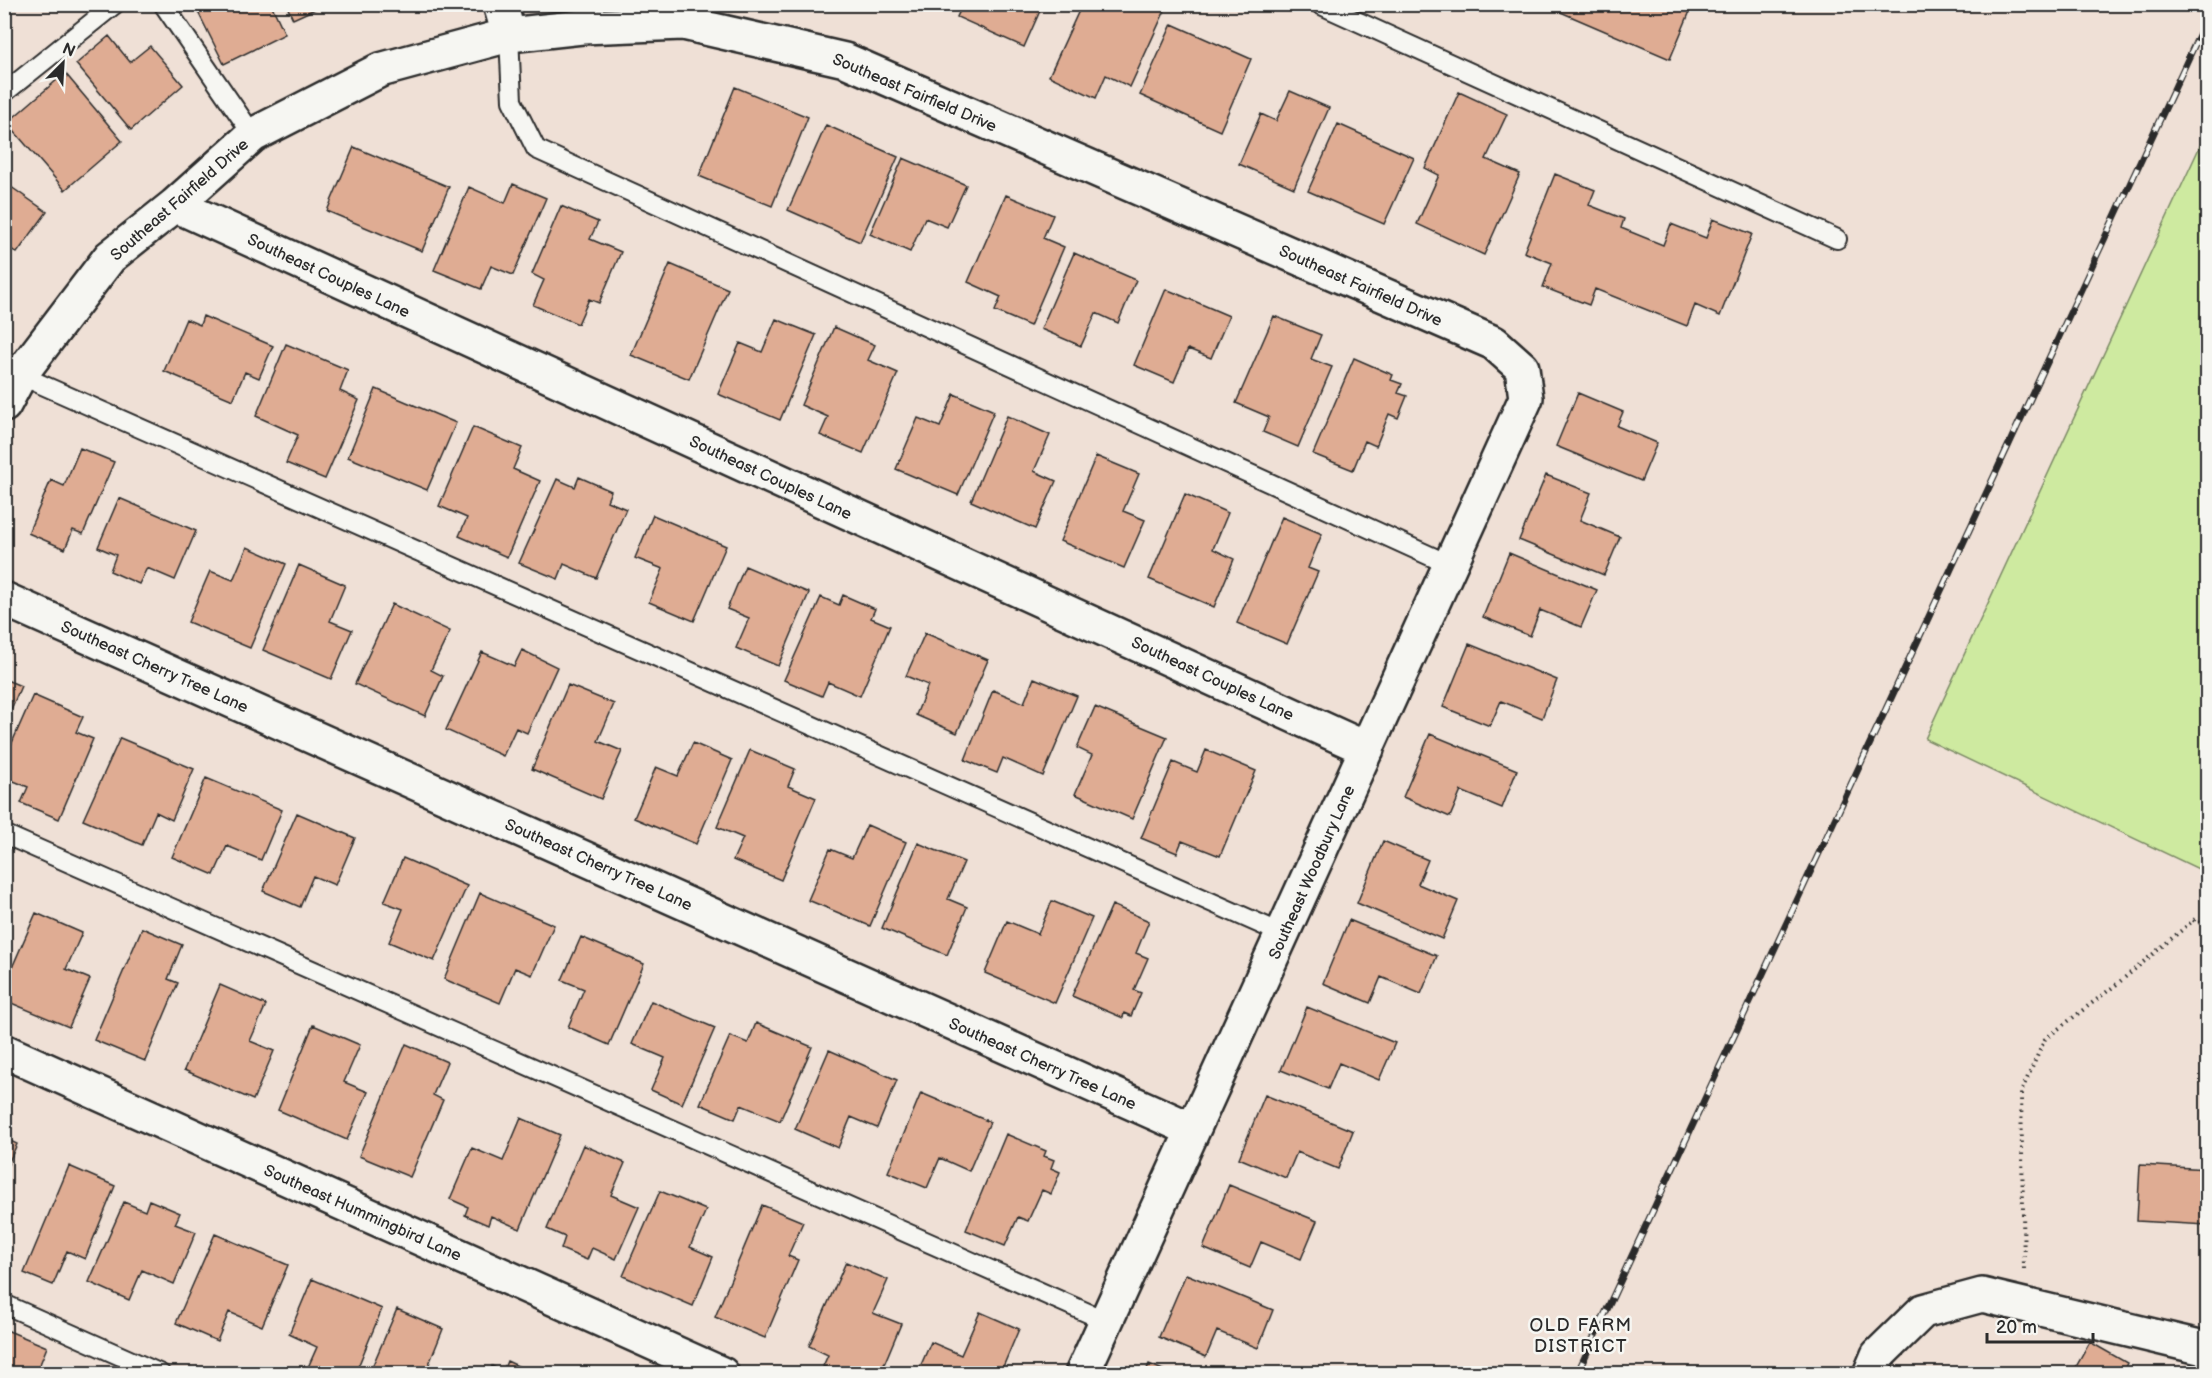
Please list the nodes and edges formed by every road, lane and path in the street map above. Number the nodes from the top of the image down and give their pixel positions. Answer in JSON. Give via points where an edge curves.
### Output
{"nodes":[{"id":1,"x":115,"y":4,"type":"edge"},
{"id":2,"x":163,"y":4,"type":"edge"},
{"id":3,"x":1319,"y":4,"type":"edge"},
{"id":4,"x":505,"y":20,"type":"edge"},
{"id":5,"x":4,"y":93,"type":"edge"},
{"id":6,"x":253,"y":135,"type":"junction"},
{"id":7,"x":175,"y":205,"type":"junction"},
{"id":8,"x":1837,"y":238,"type":"dead end"},
{"id":9,"x":1522,"y":368,"type":"joint"},
{"id":10,"x":20,"y":375,"type":"junction"},
{"id":11,"x":4,"y":405,"type":"edge"},
{"id":12,"x":1450,"y":565,"type":"junction"},
{"id":13,"x":4,"y":599,"type":"edge"},
{"id":14,"x":1367,"y":748,"type":"junction"},
{"id":15,"x":4,"y":834,"type":"edge"},
{"id":16,"x":2208,"y":926,"type":"edge"},
{"id":17,"x":1283,"y":934,"type":"junction"},
{"id":18,"x":4,"y":1051,"type":"edge"},
{"id":19,"x":1193,"y":1130,"type":"junction"},
{"id":20,"x":4,"y":1304,"type":"edge"},
{"id":21,"x":2025,"y":1306,"type":"junction"},
{"id":22,"x":1106,"y":1321,"type":"junction"},
{"id":23,"x":2208,"y":1349,"type":"edge"},
{"id":24,"x":1874,"y":1364,"type":"edge"},
{"id":25,"x":161,"y":1374,"type":"edge"},
{"id":26,"x":722,"y":1374,"type":"edge"},
{"id":27,"x":1082,"y":1374,"type":"edge"}],
"edges":[{"from":1,"to":5,"type":"lane"},
{"from":2,"to":6,"type":"lane"},
{"from":3,"to":8,"type":"lane"},
{"from":4,"to":6,"type":"street","name":"Southeast Fairfield Drive","via":[[380,70]]},
{"from":4,"to":9,"type":"street","name":"Southeast Fairfield Drive","via":[[582,27],[683,23],[845,60],[1494,343]]},
{"from":4,"to":12,"type":"lane","via":[[512,101],[536,149]]},
{"from":6,"to":7,"type":"street","name":"Southeast Fairfield Drive"},
{"from":7,"to":10,"type":"street","name":"Southeast Fairfield Drive","via":[[110,257]]},
{"from":7,"to":14,"type":"street","name":"Southeast Couples Lane"},
{"from":9,"to":12,"type":"street","name":"Southeast Woodbury Lane","via":[[1526,398]]},
{"from":10,"to":11,"type":"street","name":"Southeast Fairfield Drive"},
{"from":10,"to":17,"type":"lane"},
{"from":12,"to":14,"type":"street","name":"Southeast Woodbury Lane"},
{"from":13,"to":19,"type":"street","name":"Southeast Cherry Tree Lane"},
{"from":14,"to":17,"type":"street","name":"Southeast Woodbury Lane"},
{"from":15,"to":22,"type":"lane"},
{"from":16,"to":21,"type":"path","via":[[2194,919],[2045,1039],[2021,1092]]},
{"from":17,"to":19,"type":"street","name":"Southeast Woodbury Lane"},
{"from":18,"to":26,"type":"street","name":"Southeast Hummingbird Lane"},
{"from":19,"to":22,"type":"street","name":"Southeast Woodbury Lane"},
{"from":20,"to":25,"type":"lane"},
{"from":21,"to":23,"type":"street"},
{"from":21,"to":24,"type":"street","via":[[1982,1295],[1923,1311]]},
{"from":22,"to":27,"type":"street","name":"Southeast Woodbury Lane"}]}
